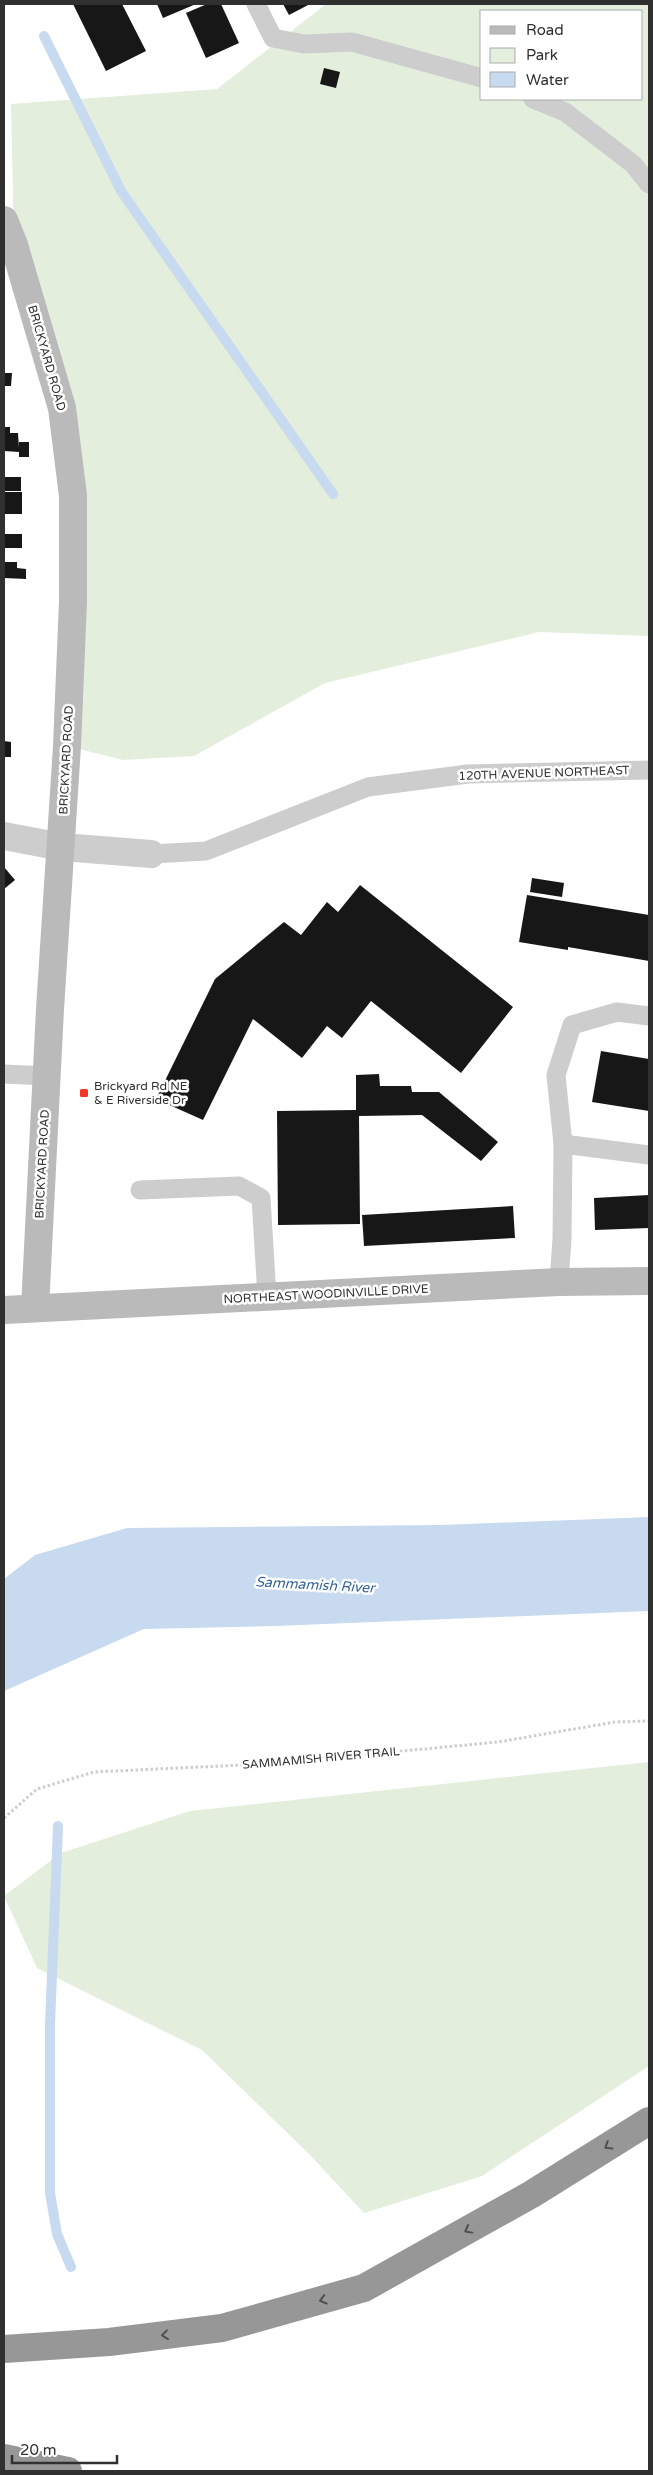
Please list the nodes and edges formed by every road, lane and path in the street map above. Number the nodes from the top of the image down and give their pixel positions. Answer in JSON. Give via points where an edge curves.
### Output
{"nodes":[{"id":1,"x":256,"y":4,"type":"edge"},
{"id":2,"x":480,"y":77,"type":"edge"},
{"id":3,"x":535,"y":100,"type":"edge"},
{"id":4,"x":649,"y":184,"type":"edge"},
{"id":5,"x":4,"y":220,"type":"edge"},
{"id":6,"x":649,"y":770,"type":"edge"},
{"id":7,"x":4,"y":836,"type":"edge"},
{"id":8,"x":62,"y":846,"type":"junction"},
{"id":9,"x":151,"y":854,"type":"joint"},
{"id":10,"x":649,"y":1016,"type":"edge"},
{"id":11,"x":4,"y":1074,"type":"edge"},
{"id":12,"x":47,"y":1076,"type":"junction"},
{"id":13,"x":563,"y":1144,"type":"junction"},
{"id":14,"x":649,"y":1155,"type":"edge"},
{"id":15,"x":140,"y":1190,"type":"dead end"},
{"id":16,"x":649,"y":1281,"type":"edge"},
{"id":17,"x":559,"y":1282,"type":"junction"},
{"id":18,"x":267,"y":1296,"type":"junction"},
{"id":19,"x":35,"y":1308,"type":"junction"},
{"id":20,"x":4,"y":1310,"type":"edge"},
{"id":21,"x":649,"y":1721,"type":"edge"},
{"id":22,"x":4,"y":1818,"type":"edge"},
{"id":23,"x":649,"y":2121,"type":"edge"},
{"id":24,"x":4,"y":2349,"type":"edge"},
{"id":25,"x":4,"y":2458,"type":"edge"},
{"id":26,"x":68,"y":2471,"type":"edge"}],
"edges":[{"from":1,"to":2,"type":"lane","via":[[272,38],[304,44],[352,42]]},
{"from":3,"to":4,"type":"lane","via":[[565,112],[632,164]]},
{"from":5,"to":8,"type":"street","name":"BRICKYARD ROAD","via":[[62,408],[73,496],[73,601]]},
{"from":6,"to":9,"type":"lane","name":"120TH AVENUE NORTHEAST","via":[[468,774],[368,787],[206,851]]},
{"from":7,"to":8,"type":"street","name":"120TH AVENUE NORTHEAST"},
{"from":8,"to":9,"type":"street","name":"120TH AVENUE NORTHEAST"},
{"from":8,"to":12,"type":"street","name":"BRICKYARD ROAD"},
{"from":10,"to":13,"type":"lane","via":[[618,1012],[572,1025],[556,1075]]},
{"from":11,"to":12,"type":"lane"},
{"from":12,"to":19,"type":"street","name":"BRICKYARD ROAD"},
{"from":13,"to":14,"type":"lane"},
{"from":13,"to":17,"type":"lane"},
{"from":15,"to":18,"type":"lane","via":[[239,1186],[261,1198]]},
{"from":16,"to":17,"type":"street","name":"NORTHEAST WOODINVILLE DRIVE"},
{"from":17,"to":18,"type":"street","name":"NORTHEAST WOODINVILLE DRIVE"},
{"from":18,"to":19,"type":"street","name":"NORTHEAST WOODINVILLE DRIVE"},
{"from":19,"to":20,"type":"street","name":"NORTHEAST WOODINVILLE DRIVE"},
{"from":21,"to":22,"type":"path","name":"SAMMAMISH RIVER TRAIL","via":[[615,1722],[498,1742],[284,1762],[94,1772],[37,1790]]},
{"from":23,"to":24,"type":"highway","one_way":true,"via":[[532,2194],[364,2288],[222,2328],[109,2342]]},
{"from":25,"to":26,"type":"highway"}]}
